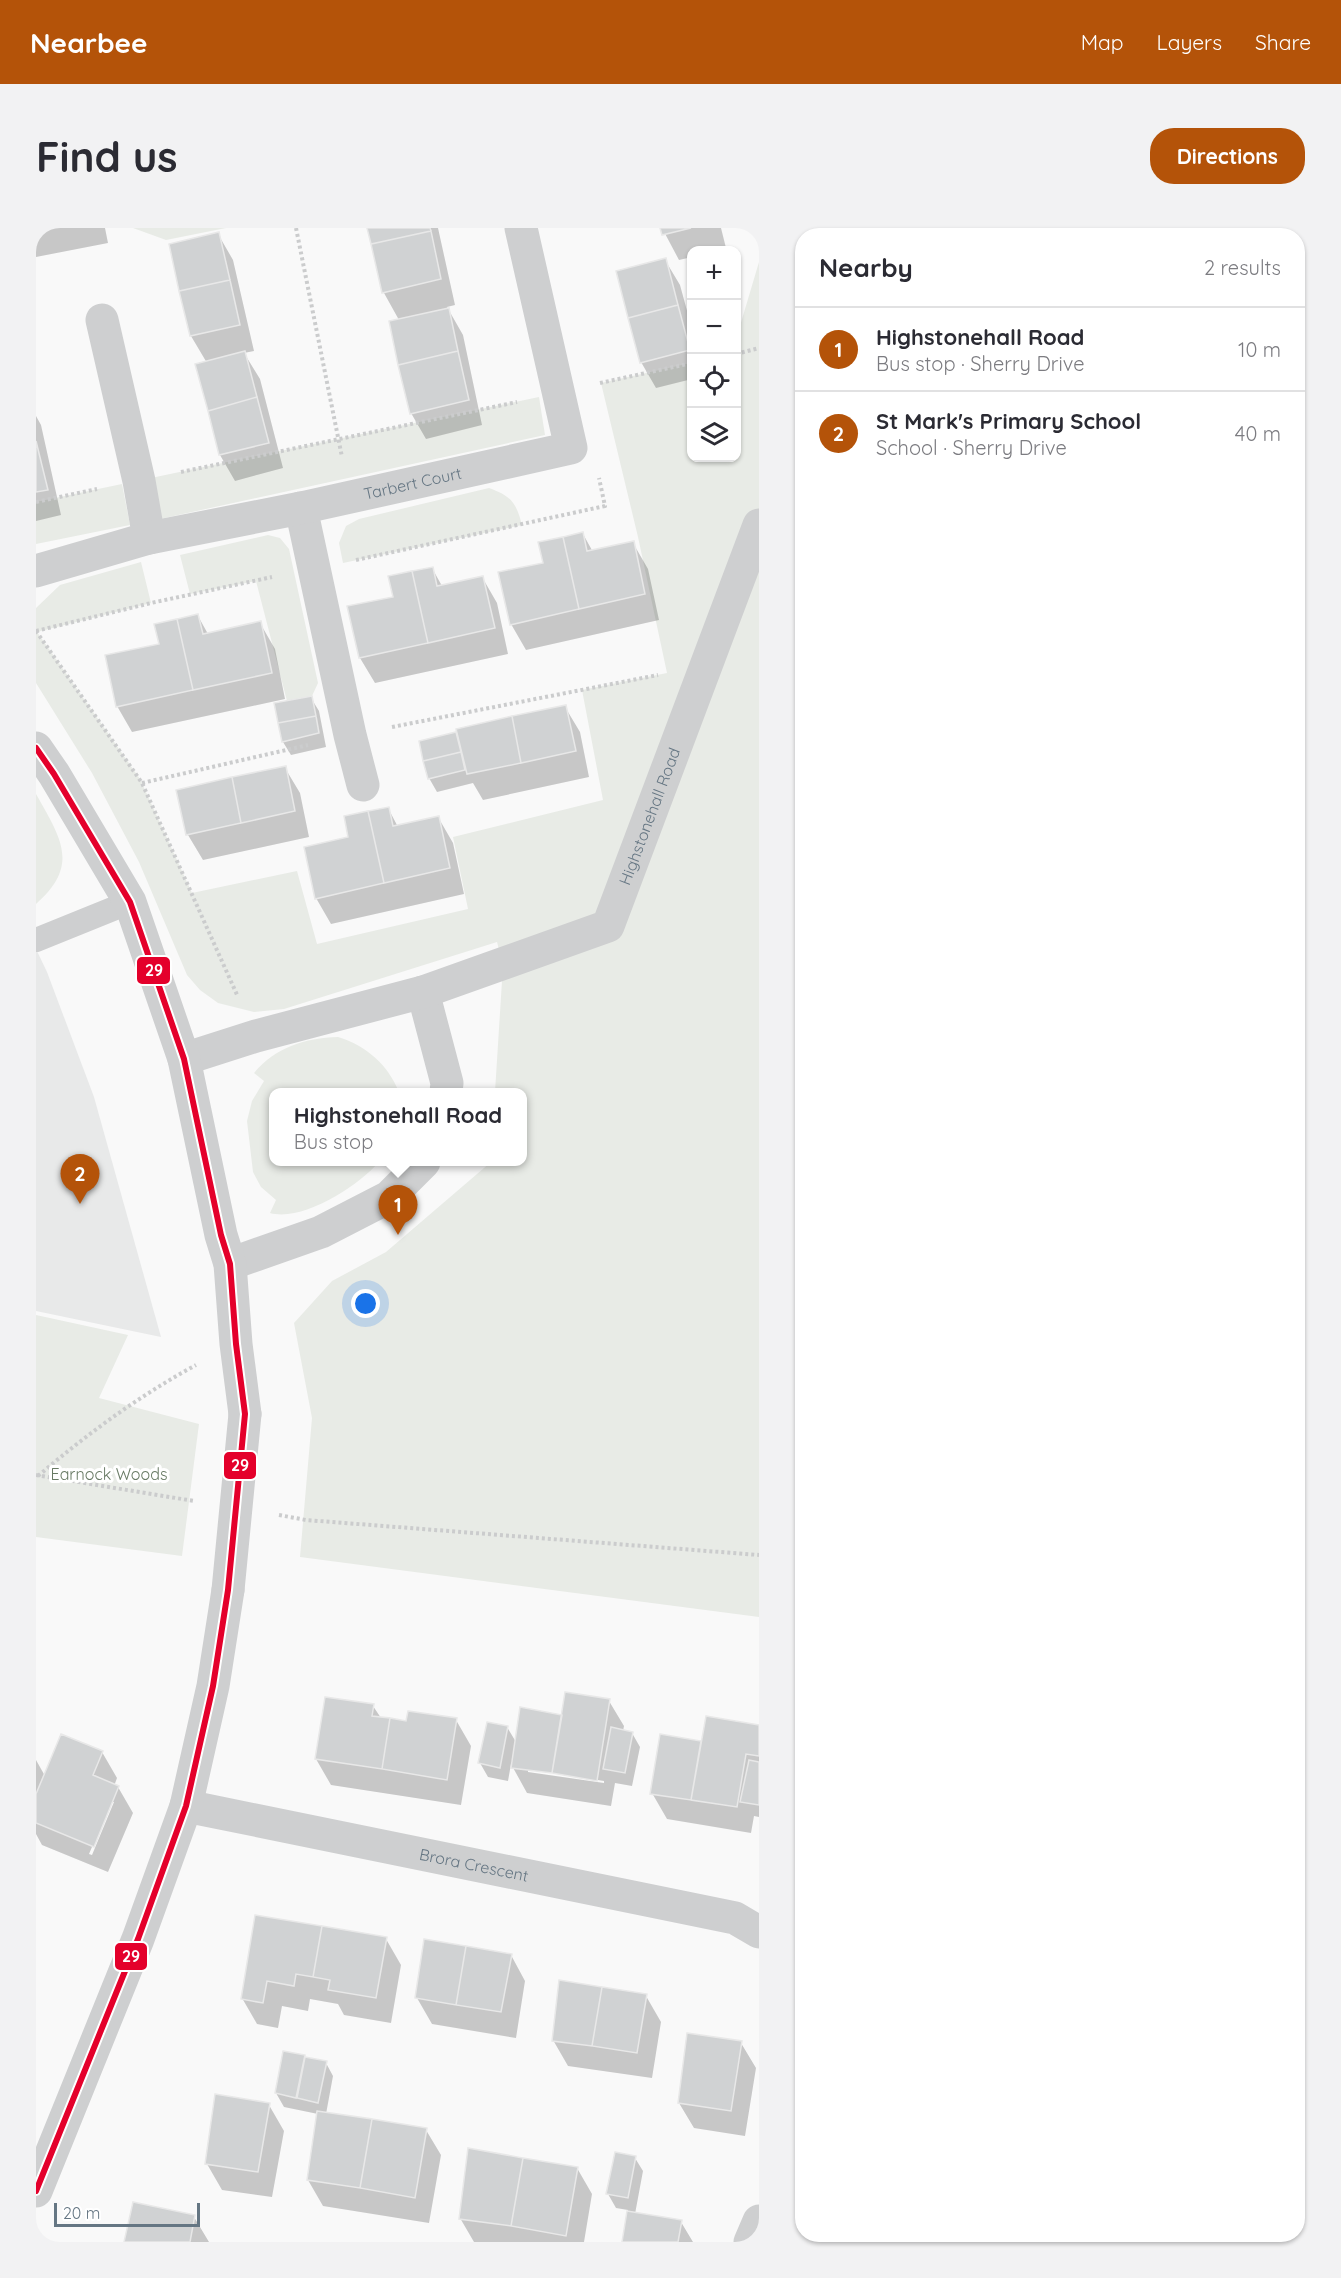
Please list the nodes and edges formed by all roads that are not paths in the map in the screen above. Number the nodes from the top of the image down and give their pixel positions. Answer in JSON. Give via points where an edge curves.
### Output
{"nodes":[{"id":1,"x":521,"y":228,"type":"edge"},
{"id":2,"x":102,"y":320,"type":"dead end"},
{"id":3,"x":301,"y":508,"type":"junction"},
{"id":4,"x":759,"y":525,"type":"edge"},
{"id":5,"x":149,"y":538,"type":"junction"},
{"id":6,"x":36,"y":571,"type":"edge"},
{"id":7,"x":36,"y":748,"type":"edge"},
{"id":8,"x":363,"y":784,"type":"dead end"},
{"id":9,"x":130,"y":902,"type":"junction"},
{"id":10,"x":36,"y":940,"type":"edge"},
{"id":11,"x":423,"y":992,"type":"junction"},
{"id":12,"x":184,"y":1059,"type":"junction"},
{"id":13,"x":446,"y":1088,"type":"edge"},
{"id":14,"x":419,"y":1166,"type":"edge"},
{"id":15,"x":230,"y":1264,"type":"junction"},
{"id":16,"x":186,"y":1806,"type":"junction"},
{"id":17,"x":759,"y":1932,"type":"edge"},
{"id":18,"x":36,"y":2191,"type":"edge"},
{"id":19,"x":759,"y":2221,"type":"edge"},
{"id":20,"x":750,"y":2242,"type":"edge"}],
"edges":[{"from":1,"to":3,"type":"street","name":"Tarbert Court","via":[[571,448]]},
{"from":2,"to":5,"type":"street"},
{"from":3,"to":5,"type":"street","name":"Tarbert Court"},
{"from":3,"to":8,"type":"street"},
{"from":4,"to":11,"type":"street","name":"Highstonehall Road","via":[[608,926]]},
{"from":5,"to":6,"type":"street","name":"Tarbert Court"},
{"from":7,"to":9,"type":"street"},
{"from":9,"to":10,"type":"lane"},
{"from":9,"to":12,"type":"street"},
{"from":11,"to":12,"type":"street","name":"Highstonehall Road"},
{"from":11,"to":13,"type":"street"},
{"from":12,"to":15,"type":"street"},
{"from":14,"to":15,"type":"street","via":[[389,1197],[321,1232]]},
{"from":15,"to":16,"type":"street","bridge":true,"via":[[245,1414],[228,1590],[213,1686]]},
{"from":16,"to":17,"type":"street","name":"Brora Crescent","via":[[735,1918]]},
{"from":16,"to":18,"type":"street","via":[[138,1939]]},
{"from":19,"to":20,"type":"street"}]}
